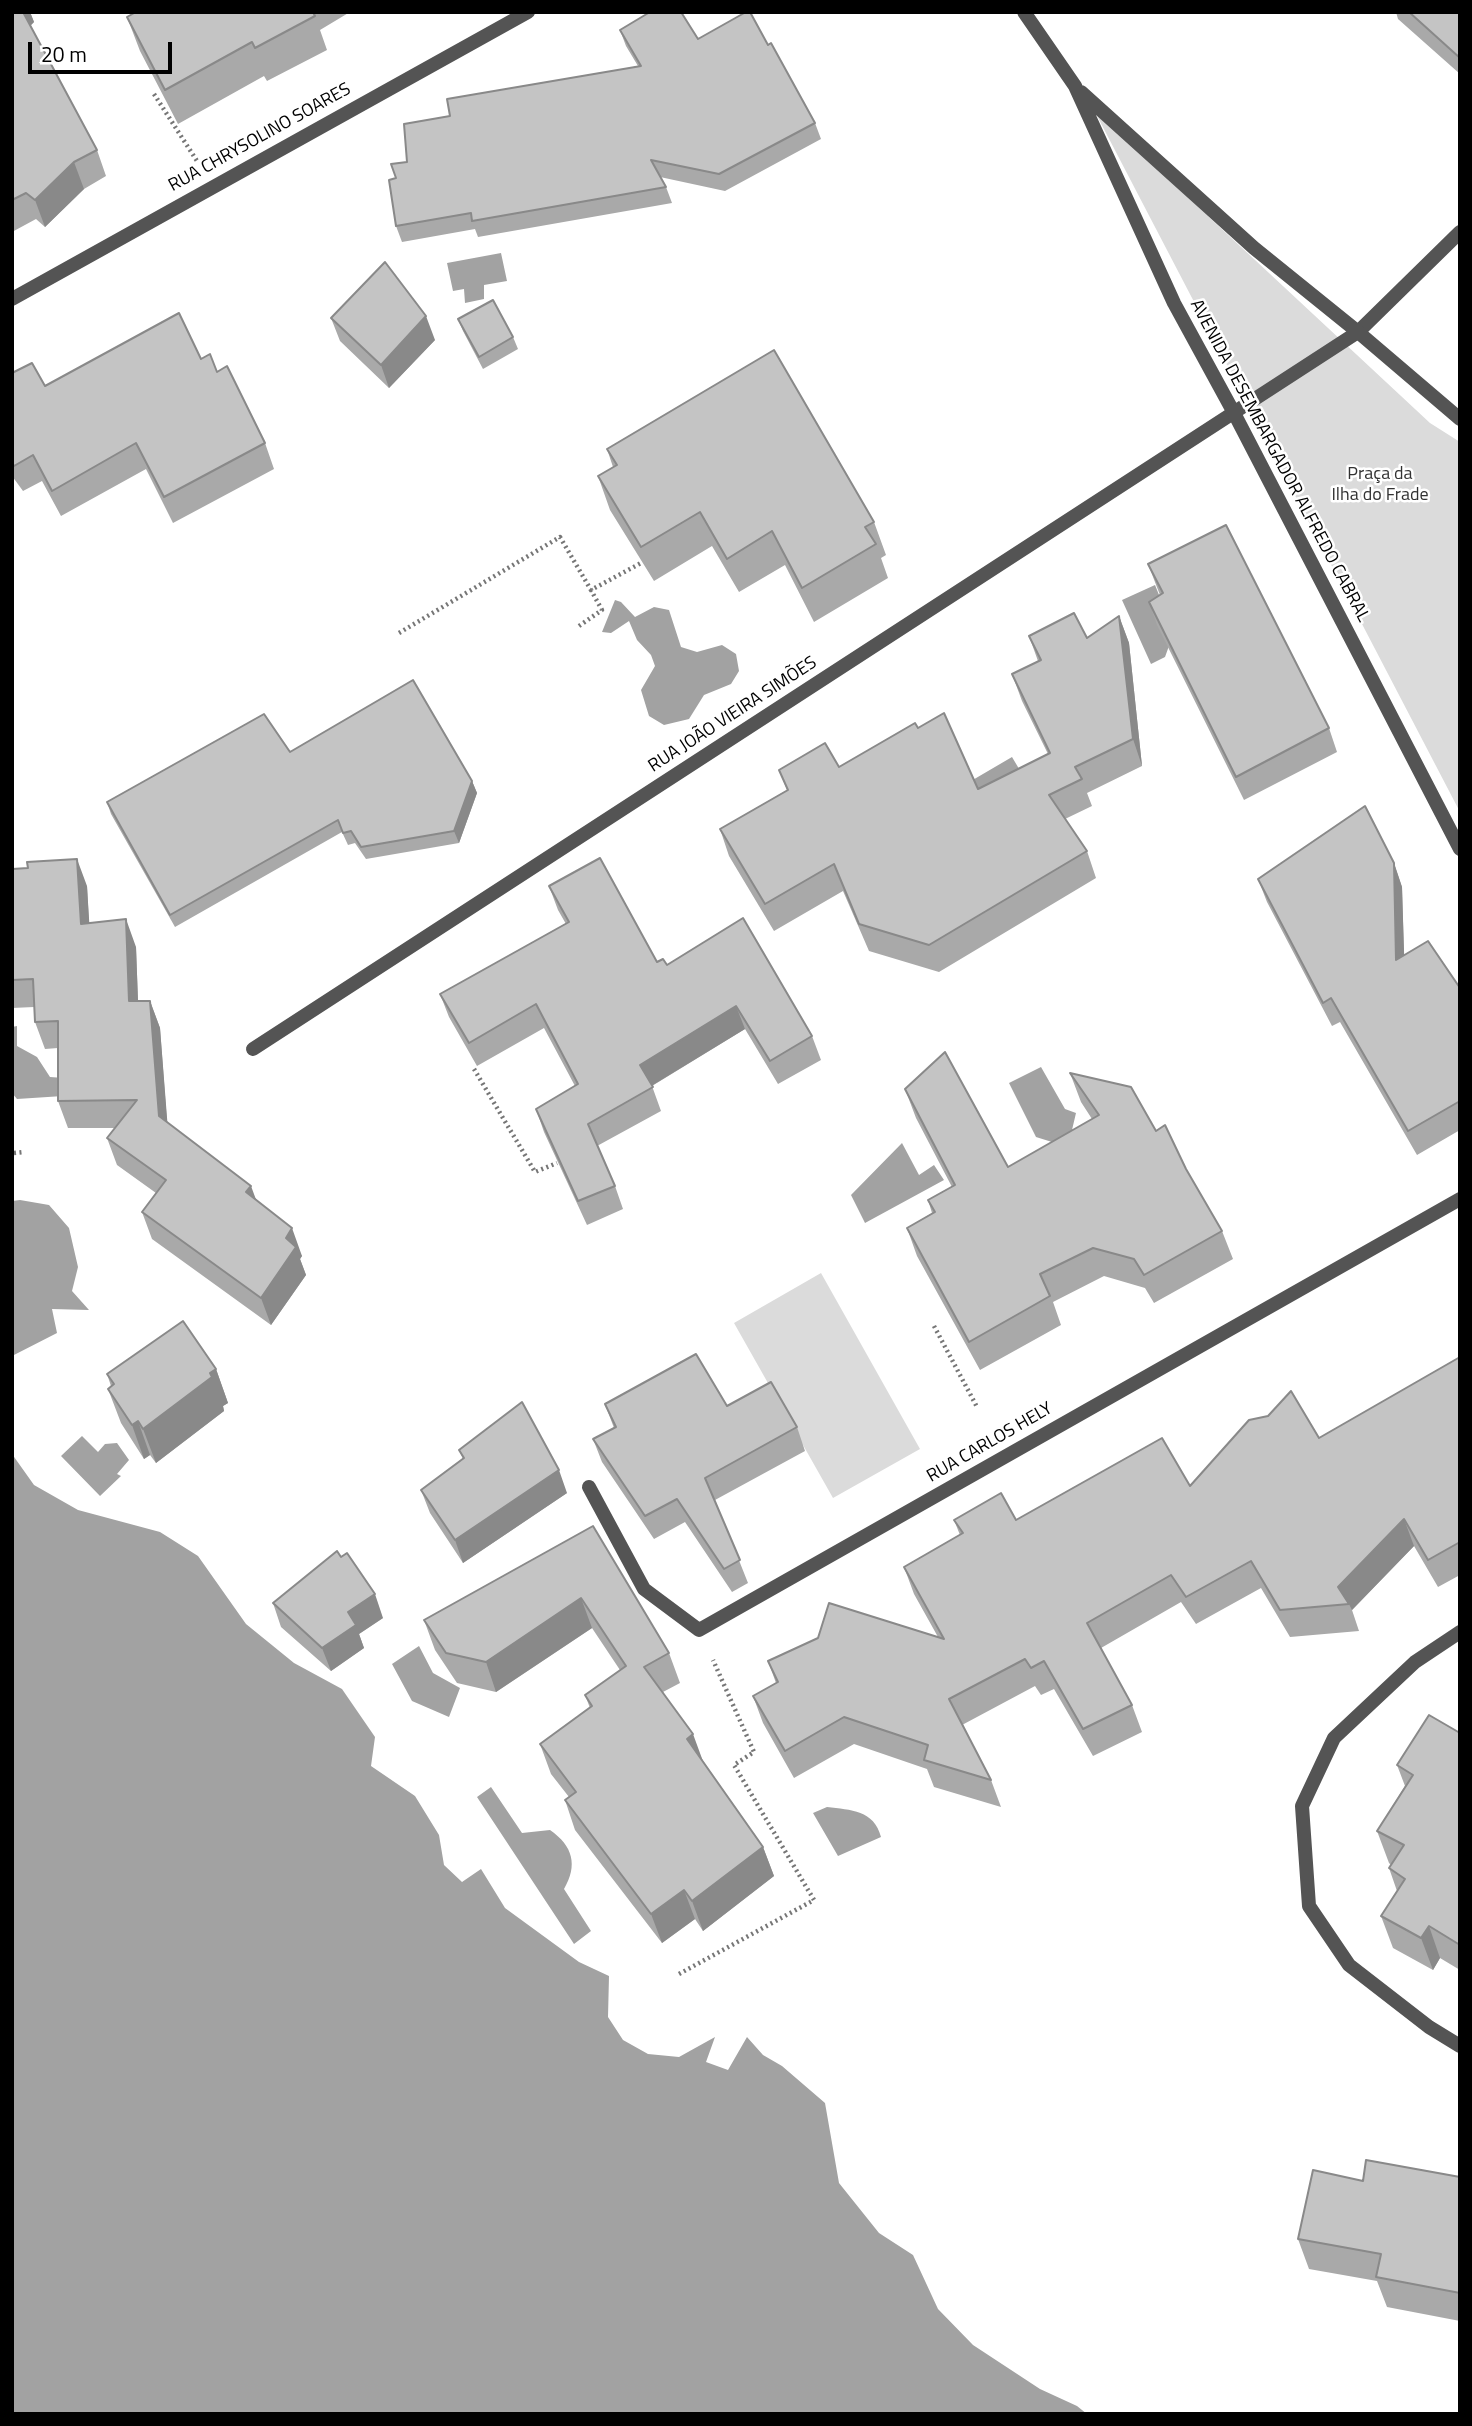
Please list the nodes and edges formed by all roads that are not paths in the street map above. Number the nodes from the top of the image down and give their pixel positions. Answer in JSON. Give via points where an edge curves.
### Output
{"nodes":[{"id":1,"x":527,"y":12,"type":"edge"},
{"id":2,"x":1024,"y":12,"type":"edge"},
{"id":3,"x":1075,"y":86,"type":"junction"},
{"id":4,"x":1460,"y":232,"type":"edge"},
{"id":5,"x":12,"y":299,"type":"edge"},
{"id":6,"x":1358,"y":332,"type":"junction"},
{"id":7,"x":1234,"y":413,"type":"junction"},
{"id":8,"x":1460,"y":419,"type":"edge"},
{"id":9,"x":1460,"y":849,"type":"edge"},
{"id":10,"x":253,"y":1049,"type":"dead end"},
{"id":11,"x":1460,"y":1199,"type":"edge"},
{"id":12,"x":589,"y":1487,"type":"dead end"},
{"id":13,"x":1460,"y":1632,"type":"edge"},
{"id":14,"x":1460,"y":2046,"type":"edge"}],
"edges":[{"from":1,"to":5,"type":"street","name":"RUA CHRYSOLINO SOARES"},
{"from":2,"to":3,"type":"street","name":"AVENIDA DESEMBARGADOR ALFREDO CABRAL"},
{"from":3,"to":6,"type":"street","name":"AVENIDA DESEMBARGADOR ALFREDO CABRAL","via":[[1254,248]]},
{"from":3,"to":7,"type":"street","name":"AVENIDA DESEMBARGADOR ALFREDO CABRAL","via":[[1174,303]]},
{"from":4,"to":6,"type":"street","name":"RUA JOÃO VIEIRA SIMÕES"},
{"from":6,"to":7,"type":"street","name":"RUA JOÃO VIEIRA SIMÕES"},
{"from":6,"to":8,"type":"street","name":"AVENIDA DESEMBARGADOR ALFREDO CABRAL"},
{"from":7,"to":9,"type":"street","name":"AVENIDA DESEMBARGADOR ALFREDO CABRAL"},
{"from":7,"to":10,"type":"street","name":"RUA JOÃO VIEIRA SIMÕES"},
{"from":11,"to":12,"type":"street","name":"RUA CARLOS HELY","via":[[699,1630],[644,1589]]},
{"from":13,"to":14,"type":"street","via":[[1415,1662],[1334,1738],[1302,1806],[1309,1906],[1349,1965]]}]}
